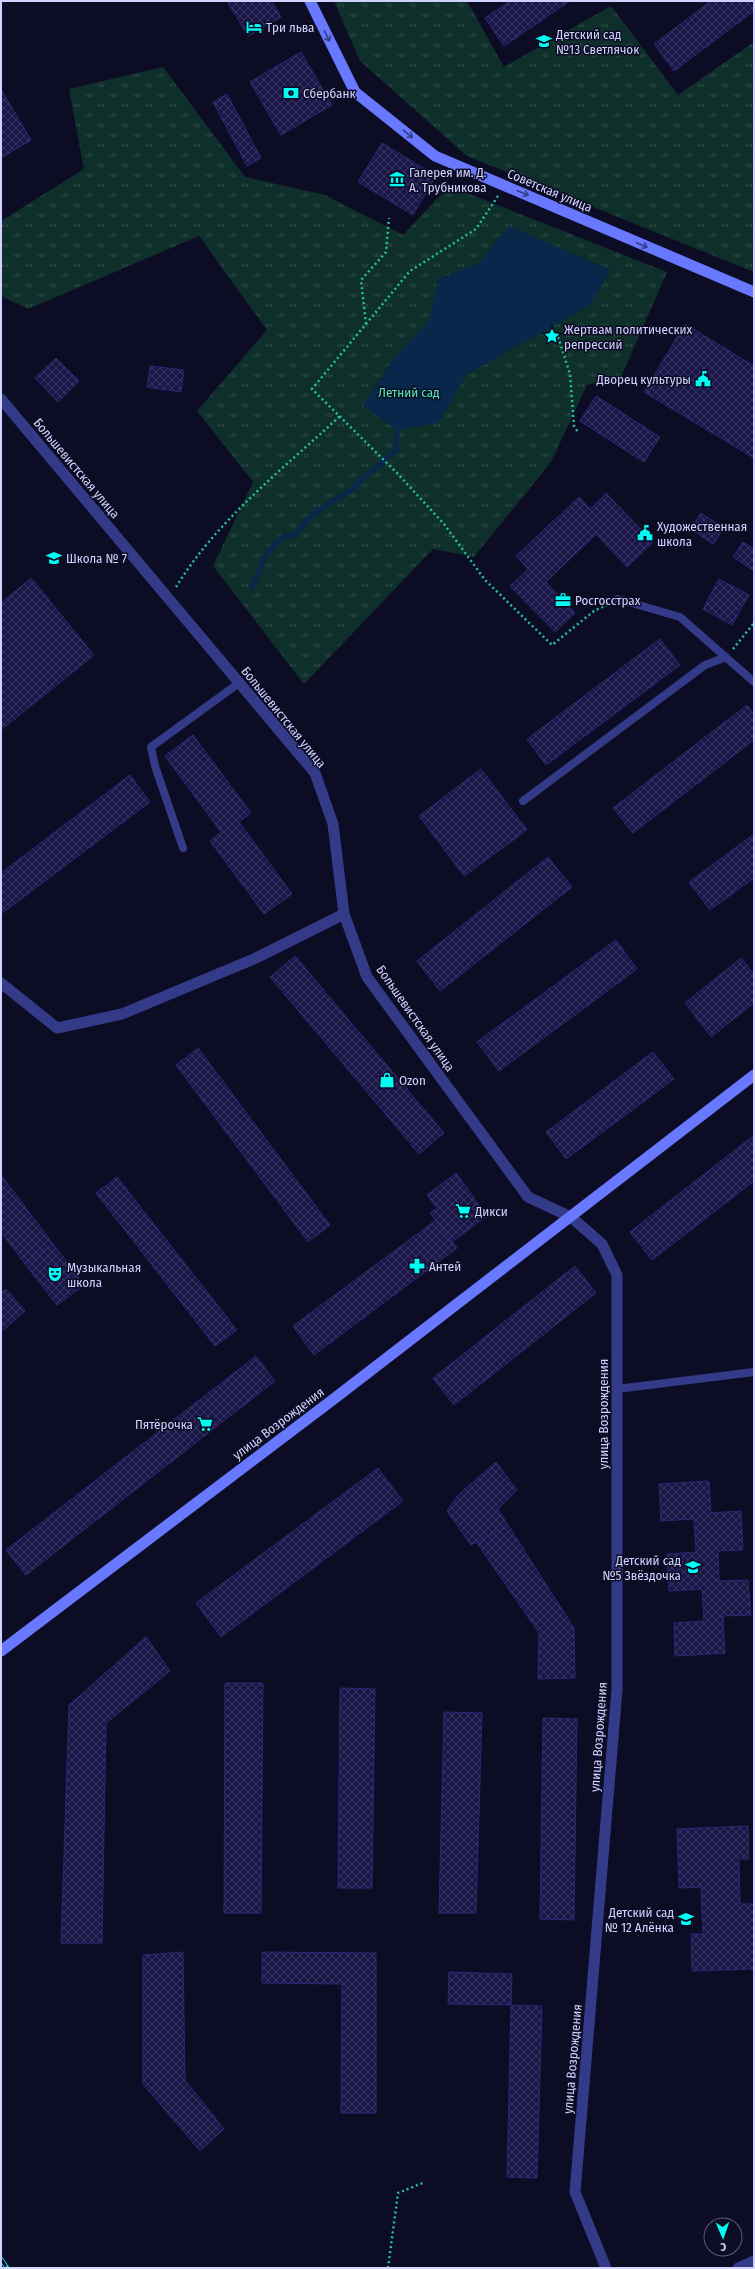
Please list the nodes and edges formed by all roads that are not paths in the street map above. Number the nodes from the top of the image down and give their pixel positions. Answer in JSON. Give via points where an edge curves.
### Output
{"nodes":[{"id":1,"x":310,"y":1,"type":"edge"},
{"id":2,"x":754,"y":292,"type":"edge"},
{"id":3,"x":1,"y":399,"type":"edge"},
{"id":4,"x":618,"y":600,"type":"road end"},
{"id":5,"x":726,"y":657,"type":"junction"},
{"id":6,"x":754,"y":682,"type":"edge"},
{"id":7,"x":239,"y":683,"type":"junction"},
{"id":8,"x":523,"y":801,"type":"dead end"},
{"id":9,"x":183,"y":848,"type":"dead end"},
{"id":10,"x":344,"y":914,"type":"junction"},
{"id":11,"x":1,"y":983,"type":"edge"},
{"id":12,"x":754,"y":1075,"type":"edge"},
{"id":13,"x":571,"y":1217,"type":"junction"},
{"id":14,"x":754,"y":1372,"type":"edge"},
{"id":15,"x":617,"y":1389,"type":"junction"},
{"id":16,"x":1,"y":1651,"type":"edge"},
{"id":17,"x":754,"y":2262,"type":"edge"},
{"id":18,"x":606,"y":2268,"type":"edge"},
{"id":19,"x":738,"y":2268,"type":"edge"}],
"edges":[{"from":1,"to":2,"type":"main road","name":"Советская улица","one_way":true,"via":[[355,92],[435,156]]},
{"from":3,"to":7,"type":"street","name":"Большевистская улица"},
{"from":4,"to":5,"type":"lane","via":[[680,617]]},
{"from":5,"to":6,"type":"lane"},
{"from":5,"to":8,"type":"lane","via":[[705,666]]},
{"from":7,"to":9,"type":"lane","via":[[151,747]]},
{"from":7,"to":10,"type":"street","name":"Большевистская улица","via":[[315,773],[333,824]]},
{"from":10,"to":11,"type":"street","via":[[256,958],[129,1011],[86,1022],[56,1028]]},
{"from":10,"to":13,"type":"street","name":"Большевистская улица","via":[[367,977],[528,1197]]},
{"from":12,"to":13,"type":"main road","name":"улица Возрождения"},
{"from":13,"to":15,"type":"street","name":"улица Возрождения","via":[[602,1244],[617,1275]]},
{"from":13,"to":16,"type":"main road","name":"улица Возрождения"},
{"from":14,"to":15,"type":"lane"},
{"from":15,"to":18,"type":"street","name":"улица Возрождения","via":[[617,1690],[575,2192]]},
{"from":17,"to":19,"type":"street"}]}
